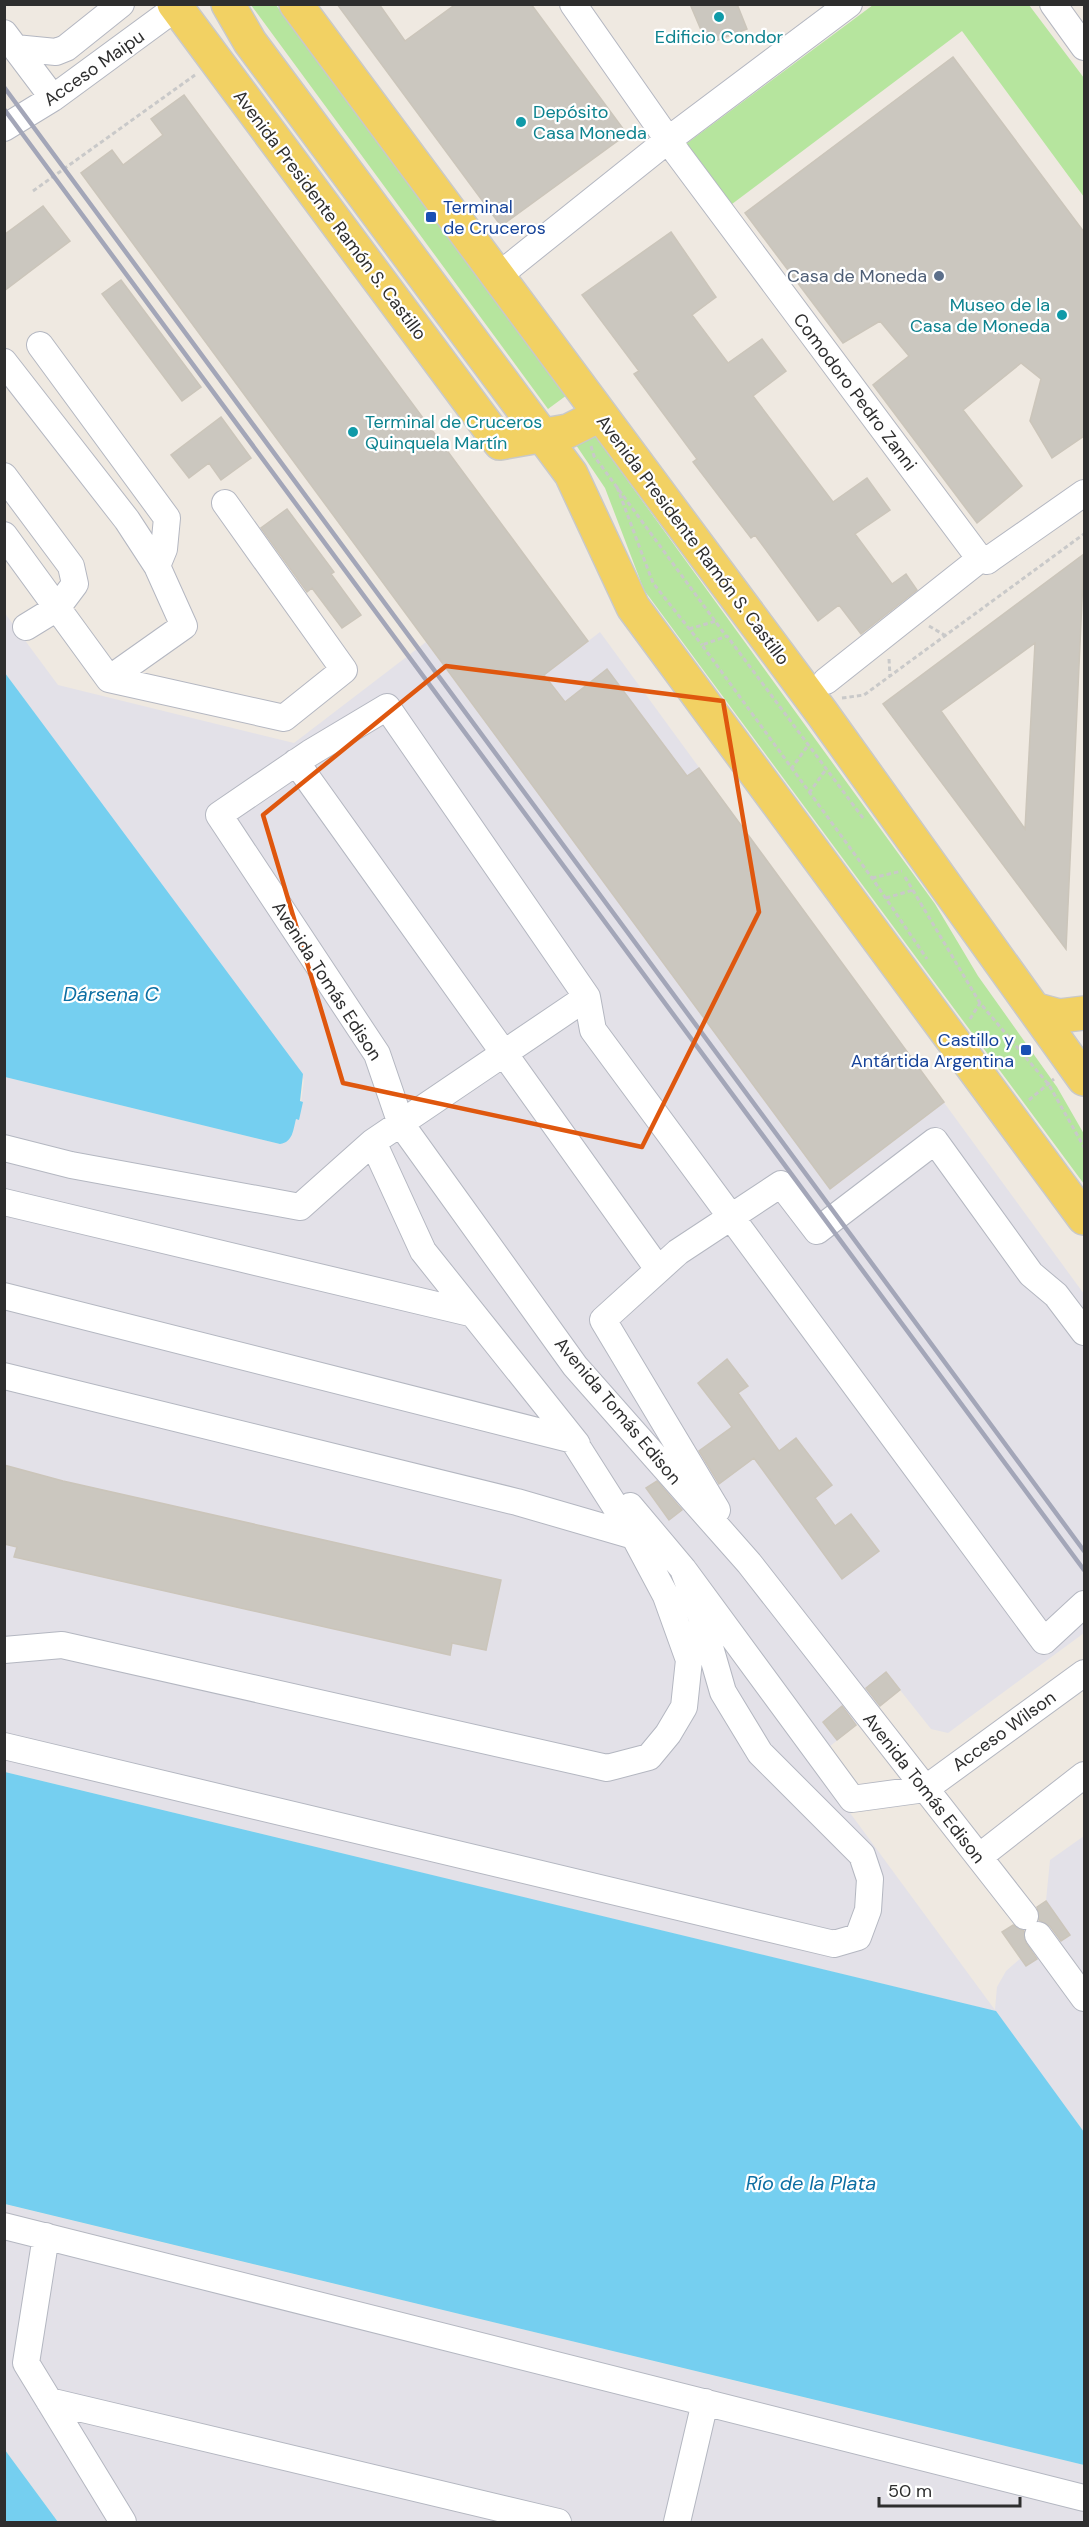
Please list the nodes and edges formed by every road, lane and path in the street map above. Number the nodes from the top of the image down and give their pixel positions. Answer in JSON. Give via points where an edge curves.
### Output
{"nodes":[{"id":1,"x":121,"y":4,"type":"edge"},
{"id":2,"x":228,"y":4,"type":"edge"},
{"id":3,"x":296,"y":4,"type":"edge"},
{"id":4,"x":573,"y":4,"type":"edge"},
{"id":5,"x":849,"y":4,"type":"edge"},
{"id":6,"x":1053,"y":4,"type":"edge"},
{"id":7,"x":177,"y":5,"type":"edge"},
{"id":8,"x":10,"y":40,"type":"edge"},
{"id":9,"x":1084,"y":47,"type":"edge"},
{"id":10,"x":220,"y":66,"type":"junction"},
{"id":11,"x":53,"y":98,"type":"junction"},
{"id":12,"x":4,"y":128,"type":"edge"},
{"id":13,"x":668,"y":140,"type":"junction"},
{"id":14,"x":33,"y":191,"type":"dead end"},
{"id":15,"x":498,"y":276,"type":"junction"},
{"id":16,"x":40,"y":345,"type":"dead end"},
{"id":17,"x":4,"y":362,"type":"edge"},
{"id":18,"x":590,"y":402,"type":"junction"},
{"id":19,"x":545,"y":436,"type":"junction"},
{"id":20,"x":4,"y":476,"type":"edge"},
{"id":21,"x":616,"y":482,"type":"dead end"},
{"id":22,"x":1084,"y":493,"type":"edge"},
{"id":23,"x":225,"y":503,"type":"dead end"},
{"id":24,"x":1084,"y":534,"type":"edge"},
{"id":25,"x":4,"y":535,"type":"edge"},
{"id":26,"x":14,"y":559,"type":"edge"},
{"id":27,"x":980,"y":559,"type":"junction"},
{"id":28,"x":157,"y":566,"type":"junction"},
{"id":29,"x":57,"y":608,"type":"junction"},
{"id":30,"x":716,"y":621,"type":"dead end"},
{"id":31,"x":26,"y":627,"type":"dead end"},
{"id":32,"x":689,"y":629,"type":"junction"},
{"id":33,"x":702,"y":645,"type":"junction"},
{"id":34,"x":109,"y":679,"type":"junction"},
{"id":35,"x":826,"y":681,"type":"dead end"},
{"id":36,"x":822,"y":713,"type":"junction"},
{"id":37,"x":809,"y":744,"type":"junction"},
{"id":38,"x":296,"y":762,"type":"junction"},
{"id":39,"x":827,"y":768,"type":"junction"},
{"id":40,"x":791,"y":769,"type":"junction"},
{"id":41,"x":808,"y":793,"type":"junction"},
{"id":42,"x":868,"y":824,"type":"dead end"},
{"id":43,"x":895,"y":862,"type":"dead end"},
{"id":44,"x":902,"y":871,"type":"junction"},
{"id":45,"x":872,"y":878,"type":"junction"},
{"id":46,"x":913,"y":890,"type":"junction"},
{"id":47,"x":886,"y":898,"type":"junction"},
{"id":48,"x":930,"y":964,"type":"dead end"},
{"id":49,"x":587,"y":997,"type":"junction"},
{"id":50,"x":980,"y":1003,"type":"junction"},
{"id":51,"x":1037,"y":1010,"type":"junction"},
{"id":52,"x":962,"y":1011,"type":"dead end"},
{"id":53,"x":1084,"y":1013,"type":"edge"},
{"id":54,"x":504,"y":1055,"type":"junction"},
{"id":55,"x":1078,"y":1069,"type":"edge"},
{"id":56,"x":1049,"y":1085,"type":"junction"},
{"id":57,"x":1023,"y":1102,"type":"junction"},
{"id":58,"x":401,"y":1124,"type":"junction"},
{"id":59,"x":374,"y":1142,"type":"junction"},
{"id":60,"x":1084,"y":1146,"type":"edge"},
{"id":61,"x":4,"y":1148,"type":"edge"},
{"id":62,"x":4,"y":1202,"type":"edge"},
{"id":63,"x":732,"y":1217,"type":"junction"},
{"id":64,"x":1084,"y":1218,"type":"edge"},
{"id":65,"x":658,"y":1269,"type":"junction"},
{"id":66,"x":4,"y":1296,"type":"edge"},
{"id":67,"x":470,"y":1313,"type":"junction"},
{"id":68,"x":1084,"y":1332,"type":"edge"},
{"id":69,"x":4,"y":1376,"type":"edge"},
{"id":70,"x":573,"y":1440,"type":"junction"},
{"id":71,"x":634,"y":1536,"type":"junction"},
{"id":72,"x":749,"y":1563,"type":"junction"},
{"id":73,"x":682,"y":1569,"type":"junction"},
{"id":74,"x":1084,"y":1604,"type":"edge"},
{"id":75,"x":4,"y":1650,"type":"edge"},
{"id":76,"x":1084,"y":1673,"type":"edge"},
{"id":77,"x":4,"y":1746,"type":"edge"},
{"id":78,"x":1084,"y":1775,"type":"edge"},
{"id":79,"x":925,"y":1789,"type":"junction"},
{"id":80,"x":979,"y":1857,"type":"junction"},
{"id":81,"x":1084,"y":1998,"type":"edge"},
{"id":82,"x":4,"y":2226,"type":"edge"},
{"id":83,"x":46,"y":2236,"type":"junction"},
{"id":84,"x":49,"y":2401,"type":"junction"},
{"id":85,"x":705,"y":2402,"type":"junction"},
{"id":86,"x":1084,"y":2498,"type":"edge"},
{"id":87,"x":123,"y":2523,"type":"edge"},
{"id":88,"x":558,"y":2523,"type":"edge"},
{"id":89,"x":677,"y":2523,"type":"edge"}],
"edges":[{"from":1,"to":8,"type":"street","via":[[56,52]]},
{"from":2,"to":19,"type":"main road","via":[[250,42]]},
{"from":3,"to":15,"type":"main road","name":"Avenida Presidente Ramón S. Castillo"},
{"from":4,"to":13,"type":"street","name":"Comodoro Pedro Zanni"},
{"from":5,"to":13,"type":"street"},
{"from":6,"to":9,"type":"street"},
{"from":7,"to":10,"type":"main road","name":"Avenida Presidente Ramón S. Castillo"},
{"from":7,"to":11,"type":"street","name":"Acceso Maipu"},
{"from":8,"to":11,"type":"street"},
{"from":10,"to":14,"type":"path","via":[[210,74],[199,72]]},
{"from":10,"to":19,"type":"main road","name":"Avenida Presidente Ramón S. Castillo","via":[[500,443]]},
{"from":11,"to":12,"type":"street","name":"Acceso Maipu"},
{"from":13,"to":15,"type":"street"},
{"from":13,"to":27,"type":"street","name":"Comodoro Pedro Zanni"},
{"from":15,"to":18,"type":"main road","name":"Avenida Presidente Ramón S. Castillo"},
{"from":16,"to":28,"type":"street","via":[[167,518],[164,549]]},
{"from":17,"to":28,"type":"street","via":[[127,519]]},
{"from":18,"to":19,"type":"main road","via":[[556,414]]},
{"from":18,"to":36,"type":"main road","name":"Avenida Presidente Ramón S. Castillo"},
{"from":19,"to":57,"type":"main road","via":[[584,496],[633,607]]},
{"from":20,"to":29,"type":"street","via":[[71,566],[75,584]]},
{"from":21,"to":32,"type":"path","via":[[653,583]]},
{"from":22,"to":27,"type":"street","via":[[992,558]]},
{"from":23,"to":34,"type":"street","via":[[344,670],[284,718]]},
{"from":24,"to":36,"type":"path","via":[[864,695],[839,698]]},
{"from":25,"to":26,"type":"street"},
{"from":26,"to":29,"type":"street"},
{"from":27,"to":35,"type":"street"},
{"from":28,"to":34,"type":"street","via":[[184,626]]},
{"from":29,"to":31,"type":"street"},
{"from":29,"to":34,"type":"street"},
{"from":30,"to":32,"type":"path"},
{"from":32,"to":33,"type":"path"},
{"from":33,"to":37,"type":"path","via":[[727,636]]},
{"from":33,"to":40,"type":"path"},
{"from":36,"to":51,"type":"main road","name":"Avenida Presidente Ramón S. Castillo"},
{"from":37,"to":39,"type":"path"},
{"from":37,"to":40,"type":"path"},
{"from":38,"to":49,"type":"street","via":[[387,707]]},
{"from":38,"to":54,"type":"street"},
{"from":38,"to":58,"type":"street","name":"Avenida Tomás Edison","via":[[219,815],[377,1054]]},
{"from":39,"to":41,"type":"path"},
{"from":39,"to":42,"type":"path"},
{"from":40,"to":41,"type":"path"},
{"from":41,"to":45,"type":"path"},
{"from":43,"to":44,"type":"path"},
{"from":44,"to":45,"type":"path"},
{"from":44,"to":46,"type":"path"},
{"from":45,"to":47,"type":"path"},
{"from":46,"to":47,"type":"path"},
{"from":46,"to":50,"type":"path"},
{"from":47,"to":48,"type":"path"},
{"from":49,"to":54,"type":"street"},
{"from":49,"to":63,"type":"street","via":[[593,1030]]},
{"from":50,"to":52,"type":"path","via":[[969,1021]]},
{"from":50,"to":56,"type":"path"},
{"from":51,"to":53,"type":"main road","via":[[1059,1016]]},
{"from":51,"to":55,"type":"main road","name":"Avenida Presidente Ramón S. Castillo"},
{"from":54,"to":58,"type":"street"},
{"from":54,"to":65,"type":"street"},
{"from":55,"to":56,"type":"path"},
{"from":56,"to":57,"type":"path"},
{"from":56,"to":60,"type":"path"},
{"from":57,"to":64,"type":"main road"},
{"from":58,"to":59,"type":"street"},
{"from":58,"to":72,"type":"street","name":"Avenida Tomás Edison","via":[[575,1366]]},
{"from":59,"to":61,"type":"street","via":[[300,1207],[71,1165]]},
{"from":59,"to":67,"type":"street","via":[[423,1251]]},
{"from":62,"to":67,"type":"street"},
{"from":63,"to":65,"type":"street"},
{"from":63,"to":68,"type":"street","via":[[781,1184],[817,1231],[935,1141],[1031,1274],[1056,1295]]},
{"from":63,"to":74,"type":"street","via":[[1044,1641]]},
{"from":65,"to":72,"type":"street","via":[[603,1320]]},
{"from":66,"to":70,"type":"street"},
{"from":67,"to":70,"type":"street"},
{"from":69,"to":71,"type":"street","via":[[516,1502]]},
{"from":70,"to":71,"type":"street"},
{"from":70,"to":73,"type":"street"},
{"from":71,"to":75,"type":"street","via":[[666,1596],[688,1660],[684,1707],[649,1757],[607,1768],[63,1645]]},
{"from":72,"to":79,"type":"street","name":"Avenida Tomás Edison"},
{"from":73,"to":77,"type":"street","via":[[701,1616],[723,1692],[760,1753],[862,1855],[870,1879],[868,1910],[858,1937],[834,1944]]},
{"from":73,"to":79,"type":"street","via":[[852,1799]]},
{"from":76,"to":79,"type":"street","name":"Acceso Wilson"},
{"from":78,"to":80,"type":"street"},
{"from":79,"to":80,"type":"street","name":"Avenida Tomás Edison"},
{"from":80,"to":81,"type":"street","name":"Avenida Tomás Edison"},
{"from":82,"to":83,"type":"street"},
{"from":83,"to":84,"type":"street","via":[[26,2363]]},
{"from":83,"to":85,"type":"street"},
{"from":84,"to":87,"type":"street"},
{"from":84,"to":88,"type":"street"},
{"from":85,"to":86,"type":"street"},
{"from":85,"to":89,"type":"street"}]}
